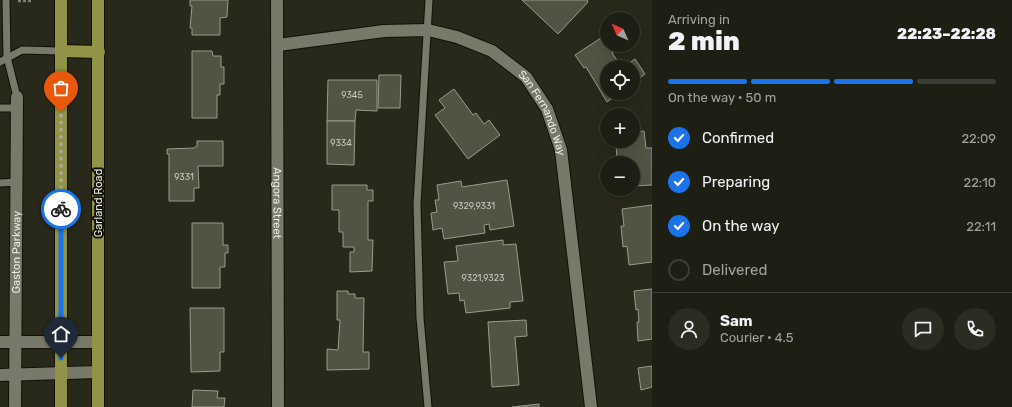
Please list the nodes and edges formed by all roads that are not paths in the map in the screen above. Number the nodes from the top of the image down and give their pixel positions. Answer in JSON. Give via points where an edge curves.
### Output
{"nodes":[{"id":1,"x":6,"y":0,"type":"edge"},
{"id":2,"x":61,"y":0,"type":"edge"},
{"id":3,"x":98,"y":0,"type":"edge"},
{"id":4,"x":277,"y":0,"type":"edge"},
{"id":5,"x":429,"y":0,"type":"edge"},
{"id":6,"x":428,"y":30,"type":"junction"},
{"id":7,"x":278,"y":45,"type":"junction"},
{"id":8,"x":61,"y":50,"type":"junction"},
{"id":9,"x":99,"y":52,"type":"junction"},
{"id":10,"x":7,"y":57,"type":"junction"},
{"id":11,"x":0,"y":62,"type":"edge"},
{"id":12,"x":18,"y":103,"type":"junction"},
{"id":13,"x":0,"y":108,"type":"edge"},
{"id":14,"x":17,"y":182,"type":"junction"},
{"id":15,"x":0,"y":183,"type":"edge"},
{"id":16,"x":0,"y":342,"type":"edge"},
{"id":17,"x":16,"y":342,"type":"junction"},
{"id":18,"x":61,"y":342,"type":"junction"},
{"id":19,"x":98,"y":342,"type":"junction"},
{"id":20,"x":98,"y":372,"type":"junction"},
{"id":21,"x":60,"y":374,"type":"junction"},
{"id":22,"x":0,"y":375,"type":"edge"},
{"id":23,"x":15,"y":376,"type":"junction"},
{"id":24,"x":15,"y":407,"type":"edge"},
{"id":25,"x":61,"y":407,"type":"edge"},
{"id":26,"x":98,"y":407,"type":"edge"},
{"id":27,"x":278,"y":407,"type":"edge"},
{"id":28,"x":428,"y":407,"type":"edge"},
{"id":29,"x":591,"y":407,"type":"edge"}],
"edges":[{"from":1,"to":10,"type":"lane"},
{"from":2,"to":8,"type":"main road"},
{"from":3,"to":9,"type":"main road","name":"Garland Road"},
{"from":4,"to":7,"type":"street","name":"Angora Street"},
{"from":5,"to":6,"type":"lane"},
{"from":6,"to":7,"type":"street","name":"San Fernando Way","via":[[384,32]]},
{"from":6,"to":28,"type":"lane","via":[[417,204],[420,318]]},
{"from":6,"to":29,"type":"street","name":"San Fernando Way","via":[[457,37],[492,51],[526,77],[547,108],[561,150]]},
{"from":7,"to":27,"type":"street","name":"Angora Street"},
{"from":8,"to":9,"type":"main road"},
{"from":8,"to":10,"type":"lane","via":[[22,50]]},
{"from":8,"to":18,"type":"main road"},
{"from":9,"to":19,"type":"main road","name":"Garland Road"},
{"from":10,"to":11,"type":"lane"},
{"from":10,"to":12,"type":"lane"},
{"from":12,"to":13,"type":"lane"},
{"from":12,"to":14,"type":"street","name":"Gaston Parkway"},
{"from":14,"to":15,"type":"lane"},
{"from":14,"to":17,"type":"street","name":"Gaston Parkway"},
{"from":16,"to":17,"type":"street"},
{"from":17,"to":18,"type":"street"},
{"from":17,"to":23,"type":"street","name":"Gaston Parkway"},
{"from":18,"to":19,"type":"street"},
{"from":18,"to":21,"type":"main road"},
{"from":19,"to":20,"type":"main road","name":"Garland Road"},
{"from":20,"to":21,"type":"street"},
{"from":20,"to":26,"type":"main road","name":"Garland Road"},
{"from":21,"to":23,"type":"street"},
{"from":21,"to":25,"type":"main road"},
{"from":22,"to":23,"type":"street"},
{"from":23,"to":24,"type":"street","name":"Gaston Parkway"}]}
